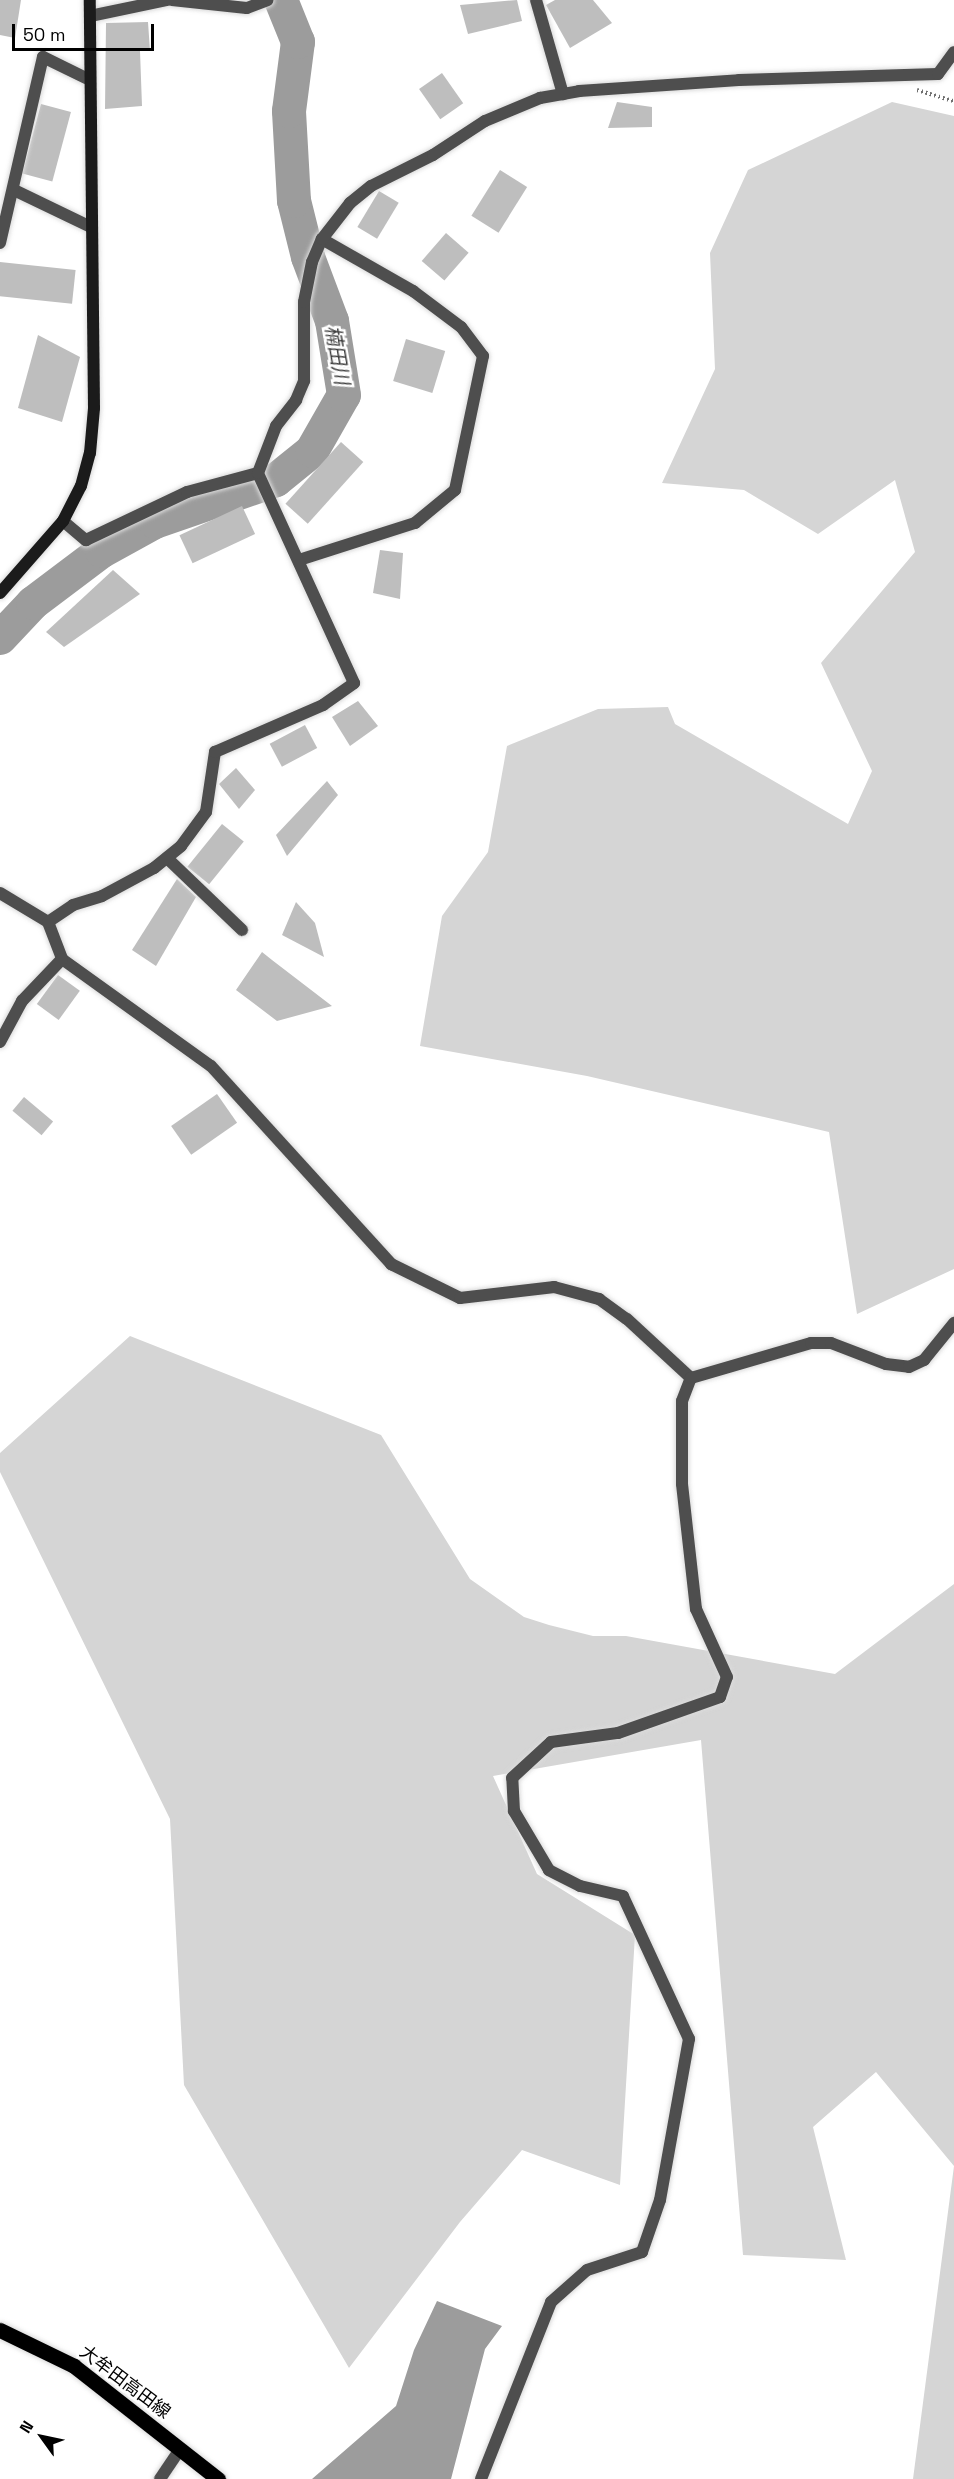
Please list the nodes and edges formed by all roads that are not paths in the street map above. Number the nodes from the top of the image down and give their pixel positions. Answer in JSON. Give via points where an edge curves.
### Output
{"nodes":[{"id":1,"x":90,"y":0,"type":"edge"},
{"id":2,"x":167,"y":0,"type":"edge"},
{"id":3,"x":172,"y":0,"type":"edge"},
{"id":4,"x":266,"y":0,"type":"edge"},
{"id":5,"x":536,"y":0,"type":"edge"},
{"id":6,"x":90,"y":16,"type":"junction"},
{"id":7,"x":954,"y":52,"type":"edge"},
{"id":8,"x":90,"y":80,"type":"junction"},
{"id":9,"x":563,"y":94,"type":"junction"},
{"id":10,"x":14,"y":190,"type":"junction"},
{"id":11,"x":91,"y":227,"type":"junction"},
{"id":12,"x":322,"y":239,"type":"junction"},
{"id":13,"x":0,"y":243,"type":"edge"},
{"id":14,"x":260,"y":477,"type":"junction"},
{"id":15,"x":63,"y":521,"type":"junction"},
{"id":16,"x":299,"y":560,"type":"junction"},
{"id":17,"x":0,"y":593,"type":"edge"},
{"id":18,"x":167,"y":858,"type":"junction"},
{"id":19,"x":0,"y":893,"type":"edge"},
{"id":20,"x":48,"y":922,"type":"junction"},
{"id":21,"x":242,"y":930,"type":"dead end"},
{"id":22,"x":62,"y":959,"type":"junction"},
{"id":23,"x":0,"y":1042,"type":"edge"},
{"id":24,"x":954,"y":1323,"type":"edge"},
{"id":25,"x":691,"y":1378,"type":"junction"},
{"id":26,"x":0,"y":2330,"type":"edge"},
{"id":27,"x":180,"y":2449,"type":"junction"},
{"id":28,"x":160,"y":2479,"type":"edge"},
{"id":29,"x":218,"y":2479,"type":"edge"},
{"id":30,"x":481,"y":2479,"type":"edge"}],
"edges":[{"from":1,"to":6,"type":"street"},
{"from":2,"to":6,"type":"street"},
{"from":3,"to":4,"type":"street","via":[[247,8]]},
{"from":5,"to":9,"type":"street"},
{"from":6,"to":8,"type":"street"},
{"from":7,"to":9,"type":"street","via":[[938,74],[739,80]]},
{"from":8,"to":10,"type":"street","via":[[43,57]]},
{"from":8,"to":11,"type":"street"},
{"from":9,"to":12,"type":"street","via":[[507,110],[434,155],[371,186],[350,203]]},
{"from":10,"to":11,"type":"street"},
{"from":10,"to":13,"type":"street"},
{"from":11,"to":15,"type":"street","via":[[94,408],[90,453],[81,486]]},
{"from":12,"to":14,"type":"street","via":[[306,282],[304,381],[296,400],[276,426]]},
{"from":12,"to":16,"type":"street","via":[[413,291],[461,327],[483,356],[455,490],[416,523]]},
{"from":14,"to":15,"type":"street","via":[[187,492],[86,540]]},
{"from":14,"to":16,"type":"street"},
{"from":15,"to":17,"type":"street"},
{"from":16,"to":18,"type":"street","via":[[354,683],[323,705],[215,752],[206,812]]},
{"from":18,"to":20,"type":"street","via":[[102,896],[72,905]]},
{"from":18,"to":21,"type":"street"},
{"from":19,"to":20,"type":"street"},
{"from":20,"to":22,"type":"street"},
{"from":22,"to":23,"type":"street","via":[[22,1001]]},
{"from":22,"to":25,"type":"street","via":[[211,1066],[391,1264],[460,1298],[554,1287],[599,1299],[627,1319]]},
{"from":24,"to":25,"type":"street","via":[[930,1354],[909,1367],[886,1364],[831,1343],[812,1343]]},
{"from":25,"to":30,"type":"street","via":[[682,1401],[682,1484],[696,1609],[727,1677],[720,1697],[618,1733],[551,1742],[512,1778],[514,1811],[549,1870],[580,1886],[623,1896],[689,2039],[681,2095],[660,2200],[642,2252],[587,2270],[551,2302]]},
{"from":26,"to":27,"type":"main road","name":"大牟田高田線","via":[[74,2366]]},
{"from":27,"to":28,"type":"street"},
{"from":27,"to":29,"type":"main road","name":"大牟田高田線"}]}
